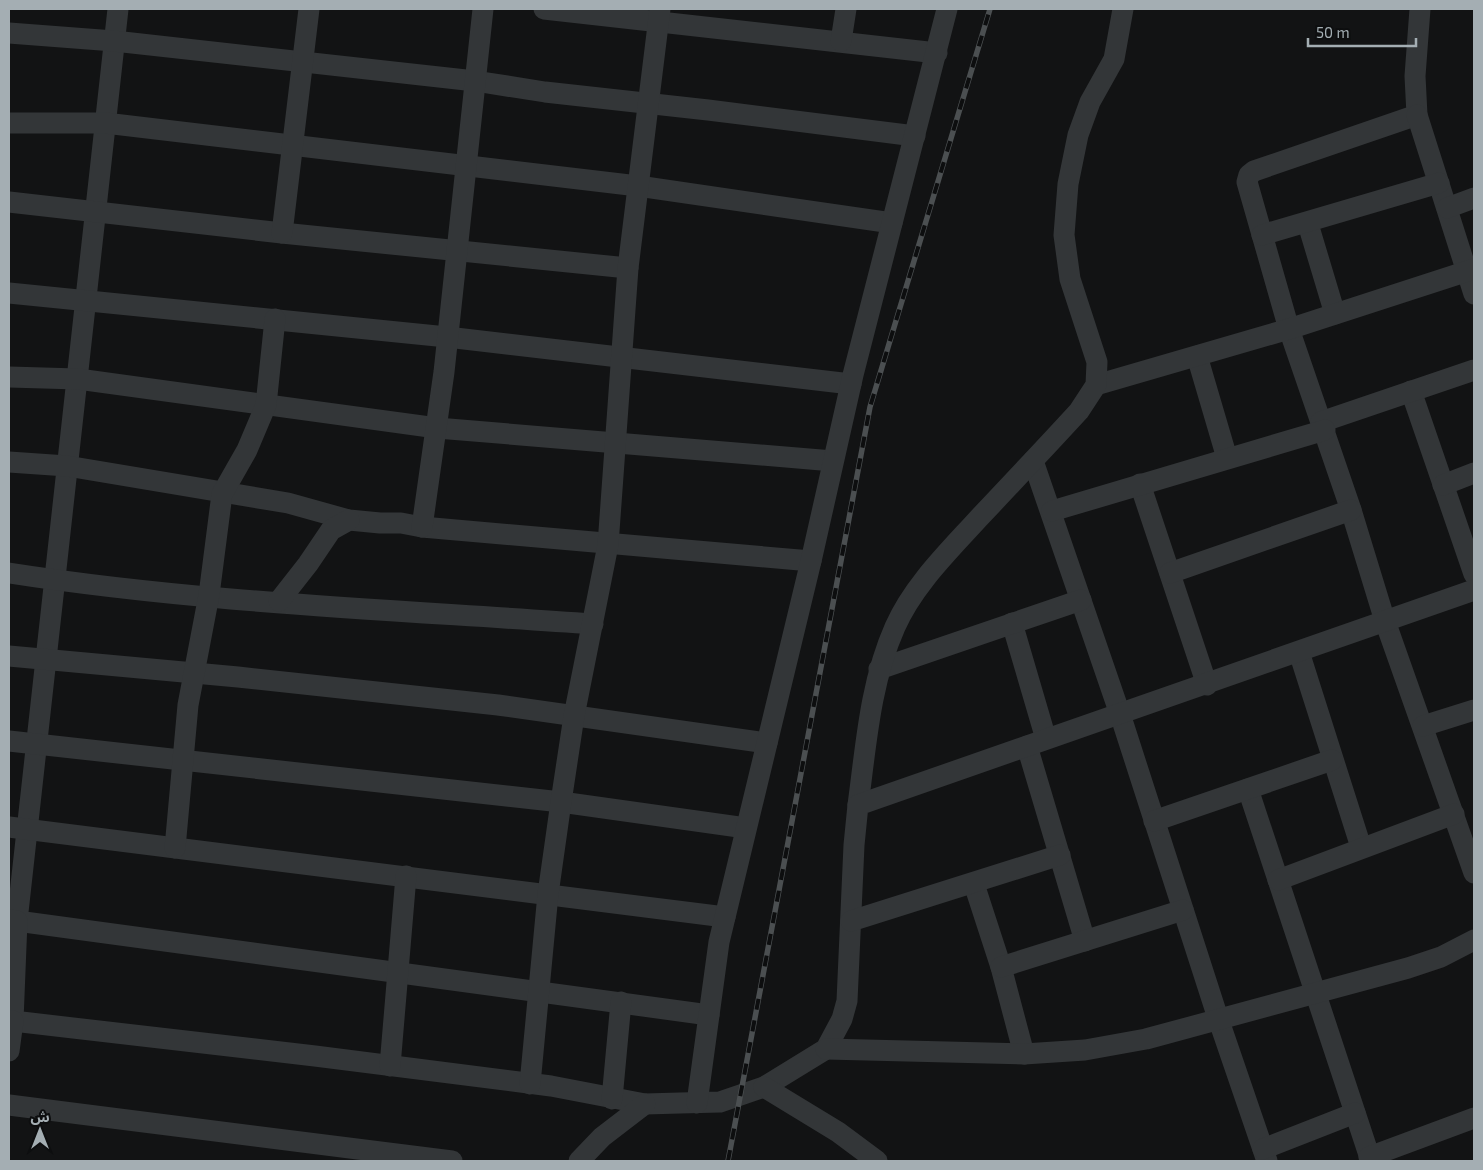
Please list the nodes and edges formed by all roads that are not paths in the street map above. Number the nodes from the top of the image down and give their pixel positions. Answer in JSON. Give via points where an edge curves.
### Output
{"nodes":[{"id":1,"x":118,"y":9,"type":"edge"},
{"id":2,"x":309,"y":9,"type":"edge"},
{"id":3,"x":484,"y":9,"type":"edge"},
{"id":4,"x":544,"y":9,"type":"edge"},
{"id":5,"x":846,"y":9,"type":"edge"},
{"id":6,"x":948,"y":9,"type":"edge"},
{"id":7,"x":1123,"y":9,"type":"edge"},
{"id":8,"x":1420,"y":9,"type":"edge"},
{"id":9,"x":659,"y":16,"type":"edge"},
{"id":10,"x":9,"y":33,"type":"edge"},
{"id":11,"x":114,"y":41,"type":"junction"},
{"id":12,"x":841,"y":41,"type":"junction"},
{"id":13,"x":937,"y":53,"type":"junction"},
{"id":14,"x":303,"y":62,"type":"junction"},
{"id":15,"x":475,"y":81,"type":"junction"},
{"id":16,"x":648,"y":105,"type":"junction"},
{"id":17,"x":1418,"y":115,"type":"junction"},
{"id":18,"x":9,"y":123,"type":"edge"},
{"id":19,"x":105,"y":123,"type":"junction"},
{"id":20,"x":915,"y":136,"type":"junction"},
{"id":21,"x":292,"y":145,"type":"junction"},
{"id":22,"x":466,"y":165,"type":"junction"},
{"id":23,"x":1439,"y":183,"type":"junction"},
{"id":24,"x":638,"y":186,"type":"junction"},
{"id":25,"x":1474,"y":198,"type":"edge"},
{"id":26,"x":9,"y":202,"type":"edge"},
{"id":27,"x":1447,"y":208,"type":"junction"},
{"id":28,"x":95,"y":212,"type":"junction"},
{"id":29,"x":892,"y":223,"type":"junction"},
{"id":30,"x":1308,"y":224,"type":"junction"},
{"id":31,"x":282,"y":233,"type":"junction"},
{"id":32,"x":1262,"y":236,"type":"junction"},
{"id":33,"x":456,"y":250,"type":"junction"},
{"id":34,"x":628,"y":268,"type":"junction"},
{"id":35,"x":1471,"y":270,"type":"edge"},
{"id":36,"x":9,"y":293,"type":"edge"},
{"id":37,"x":1474,"y":294,"type":"edge"},
{"id":38,"x":86,"y":301,"type":"junction"},
{"id":39,"x":1335,"y":314,"type":"junction"},
{"id":40,"x":275,"y":319,"type":"junction"},
{"id":41,"x":1289,"y":329,"type":"junction"},
{"id":42,"x":448,"y":337,"type":"junction"},
{"id":43,"x":1197,"y":356,"type":"junction"},
{"id":44,"x":622,"y":358,"type":"junction"},
{"id":45,"x":1474,"y":370,"type":"edge"},
{"id":46,"x":9,"y":377,"type":"edge"},
{"id":47,"x":78,"y":379,"type":"junction"},
{"id":48,"x":851,"y":384,"type":"junction"},
{"id":49,"x":1096,"y":385,"type":"junction"},
{"id":50,"x":1411,"y":392,"type":"junction"},
{"id":51,"x":266,"y":405,"type":"junction"},
{"id":52,"x":1323,"y":426,"type":"junction"},
{"id":53,"x":437,"y":428,"type":"junction"},
{"id":54,"x":615,"y":443,"type":"junction"},
{"id":55,"x":1227,"y":458,"type":"junction"},
{"id":56,"x":1033,"y":460,"type":"junction"},
{"id":57,"x":833,"y":461,"type":"junction"},
{"id":58,"x":9,"y":462,"type":"edge"},
{"id":59,"x":67,"y":466,"type":"junction"},
{"id":60,"x":1474,"y":473,"type":"edge"},
{"id":61,"x":1140,"y":484,"type":"junction"},
{"id":62,"x":1443,"y":485,"type":"junction"},
{"id":63,"x":222,"y":494,"type":"junction"},
{"id":64,"x":1351,"y":510,"type":"junction"},
{"id":65,"x":1052,"y":511,"type":"junction"},
{"id":66,"x":348,"y":520,"type":"junction"},
{"id":67,"x":422,"y":527,"type":"junction"},
{"id":68,"x":608,"y":545,"type":"junction"},
{"id":69,"x":811,"y":561,"type":"junction"},
{"id":70,"x":9,"y":573,"type":"edge"},
{"id":71,"x":1170,"y":573,"type":"junction"},
{"id":72,"x":1474,"y":574,"type":"edge"},
{"id":73,"x":55,"y":580,"type":"junction"},
{"id":74,"x":1474,"y":590,"type":"edge"},
{"id":75,"x":209,"y":595,"type":"junction"},
{"id":76,"x":1081,"y":600,"type":"junction"},
{"id":77,"x":279,"y":601,"type":"junction"},
{"id":78,"x":1385,"y":621,"type":"junction"},
{"id":79,"x":593,"y":624,"type":"junction"},
{"id":80,"x":1012,"y":624,"type":"junction"},
{"id":81,"x":1298,"y":652,"type":"junction"},
{"id":82,"x":9,"y":656,"type":"edge"},
{"id":83,"x":46,"y":661,"type":"junction"},
{"id":84,"x":879,"y":669,"type":"junction"},
{"id":85,"x":194,"y":673,"type":"junction"},
{"id":86,"x":1207,"y":685,"type":"junction"},
{"id":87,"x":1474,"y":710,"type":"edge"},
{"id":88,"x":1120,"y":714,"type":"junction"},
{"id":89,"x":574,"y":716,"type":"junction"},
{"id":90,"x":1423,"y":726,"type":"junction"},
{"id":91,"x":9,"y":741,"type":"edge"},
{"id":92,"x":1036,"y":742,"type":"junction"},
{"id":93,"x":767,"y":743,"type":"junction"},
{"id":94,"x":36,"y":745,"type":"junction"},
{"id":95,"x":184,"y":760,"type":"junction"},
{"id":96,"x":1332,"y":760,"type":"junction"},
{"id":97,"x":1248,"y":789,"type":"junction"},
{"id":98,"x":561,"y":802,"type":"junction"},
{"id":99,"x":858,"y":805,"type":"junction"},
{"id":100,"x":1454,"y":814,"type":"junction"},
{"id":101,"x":1154,"y":822,"type":"junction"},
{"id":102,"x":18,"y":828,"type":"edge"},
{"id":103,"x":746,"y":828,"type":"junction"},
{"id":104,"x":1361,"y":847,"type":"junction"},
{"id":105,"x":175,"y":848,"type":"junction"},
{"id":106,"x":1060,"y":855,"type":"junction"},
{"id":107,"x":1474,"y":873,"type":"edge"},
{"id":108,"x":406,"y":876,"type":"junction"},
{"id":109,"x":1278,"y":880,"type":"junction"},
{"id":110,"x":974,"y":884,"type":"junction"},
{"id":111,"x":548,"y":894,"type":"junction"},
{"id":112,"x":1182,"y":910,"type":"junction"},
{"id":113,"x":725,"y":917,"type":"junction"},
{"id":114,"x":13,"y":921,"type":"edge"},
{"id":115,"x":851,"y":921,"type":"junction"},
{"id":116,"x":1085,"y":940,"type":"junction"},
{"id":117,"x":1474,"y":940,"type":"edge"},
{"id":118,"x":1001,"y":967,"type":"junction"},
{"id":119,"x":398,"y":973,"type":"junction"},
{"id":120,"x":539,"y":992,"type":"junction"},
{"id":121,"x":1315,"y":992,"type":"junction"},
{"id":122,"x":621,"y":1002,"type":"junction"},
{"id":123,"x":709,"y":1015,"type":"junction"},
{"id":124,"x":1218,"y":1018,"type":"junction"},
{"id":125,"x":11,"y":1021,"type":"edge"},
{"id":126,"x":826,"y":1049,"type":"junction"},
{"id":127,"x":9,"y":1051,"type":"edge"},
{"id":128,"x":1024,"y":1054,"type":"junction"},
{"id":129,"x":390,"y":1066,"type":"junction"},
{"id":130,"x":530,"y":1084,"type":"junction"},
{"id":131,"x":764,"y":1087,"type":"junction"},
{"id":132,"x":612,"y":1099,"type":"junction"},
{"id":133,"x":697,"y":1102,"type":"junction"},
{"id":134,"x":645,"y":1104,"type":"junction"},
{"id":135,"x":9,"y":1105,"type":"edge"},
{"id":136,"x":1355,"y":1113,"type":"junction"},
{"id":137,"x":1474,"y":1118,"type":"edge"},
{"id":138,"x":1265,"y":1155,"type":"edge"},
{"id":139,"x":1370,"y":1159,"type":"edge"},
{"id":140,"x":452,"y":1161,"type":"edge"},
{"id":141,"x":579,"y":1161,"type":"edge"},
{"id":142,"x":877,"y":1161,"type":"edge"}],
"edges":[{"from":1,"to":11,"type":"street"},
{"from":2,"to":14,"type":"street"},
{"from":3,"to":15,"type":"street"},
{"from":4,"to":9,"type":"street"},
{"from":5,"to":12,"type":"street"},
{"from":6,"to":13,"type":"street"},
{"from":7,"to":49,"type":"street","via":[[1114,60],[1090,102],[1078,135],[1068,184],[1064,235],[1070,279],[1097,362]]},
{"from":8,"to":17,"type":"street","via":[[1415,76]]},
{"from":9,"to":12,"type":"street"},
{"from":9,"to":16,"type":"street"},
{"from":10,"to":11,"type":"street"},
{"from":11,"to":14,"type":"street"},
{"from":11,"to":19,"type":"street"},
{"from":12,"to":13,"type":"street"},
{"from":13,"to":20,"type":"street"},
{"from":14,"to":15,"type":"street"},
{"from":14,"to":21,"type":"street"},
{"from":15,"to":16,"type":"street"},
{"from":15,"to":22,"type":"street"},
{"from":16,"to":20,"type":"street"},
{"from":16,"to":24,"type":"street"},
{"from":17,"to":23,"type":"street"},
{"from":17,"to":32,"type":"street","via":[[1254,171],[1247,182]]},
{"from":18,"to":19,"type":"street"},
{"from":19,"to":21,"type":"street"},
{"from":19,"to":28,"type":"street"},
{"from":20,"to":29,"type":"street"},
{"from":21,"to":22,"type":"street"},
{"from":21,"to":31,"type":"street"},
{"from":22,"to":24,"type":"street"},
{"from":22,"to":33,"type":"street"},
{"from":23,"to":27,"type":"street"},
{"from":23,"to":30,"type":"street"},
{"from":24,"to":29,"type":"street"},
{"from":24,"to":34,"type":"street"},
{"from":25,"to":27,"type":"street"},
{"from":26,"to":28,"type":"street"},
{"from":27,"to":35,"type":"street"},
{"from":28,"to":31,"type":"street"},
{"from":28,"to":38,"type":"street"},
{"from":29,"to":48,"type":"street"},
{"from":30,"to":32,"type":"street"},
{"from":30,"to":39,"type":"street"},
{"from":31,"to":33,"type":"street"},
{"from":32,"to":41,"type":"street"},
{"from":33,"to":34,"type":"street"},
{"from":33,"to":42,"type":"street"},
{"from":34,"to":44,"type":"street"},
{"from":35,"to":37,"type":"street"},
{"from":35,"to":39,"type":"street"},
{"from":36,"to":38,"type":"street"},
{"from":38,"to":40,"type":"street"},
{"from":38,"to":47,"type":"street"},
{"from":39,"to":41,"type":"street"},
{"from":40,"to":42,"type":"street"},
{"from":40,"to":51,"type":"street"},
{"from":41,"to":43,"type":"street"},
{"from":41,"to":52,"type":"street"},
{"from":42,"to":44,"type":"street"},
{"from":42,"to":53,"type":"street"},
{"from":43,"to":49,"type":"street"},
{"from":43,"to":55,"type":"street"},
{"from":44,"to":48,"type":"street"},
{"from":44,"to":54,"type":"street"},
{"from":45,"to":50,"type":"street"},
{"from":46,"to":47,"type":"street"},
{"from":47,"to":51,"type":"street"},
{"from":47,"to":59,"type":"street"},
{"from":48,"to":57,"type":"street"},
{"from":49,"to":56,"type":"street","via":[[1079,411]]},
{"from":50,"to":52,"type":"street"},
{"from":50,"to":62,"type":"street"},
{"from":51,"to":53,"type":"street"},
{"from":51,"to":63,"type":"street","via":[[247,450]]},
{"from":52,"to":55,"type":"street"},
{"from":52,"to":64,"type":"street"},
{"from":53,"to":54,"type":"street"},
{"from":53,"to":67,"type":"street"},
{"from":54,"to":57,"type":"street"},
{"from":54,"to":68,"type":"street"},
{"from":55,"to":61,"type":"street"},
{"from":56,"to":65,"type":"street"},
{"from":56,"to":84,"type":"street","via":[[923,582],[895,626]]},
{"from":57,"to":69,"type":"street"},
{"from":58,"to":59,"type":"street"},
{"from":59,"to":63,"type":"street"},
{"from":59,"to":73,"type":"street"},
{"from":60,"to":62,"type":"street"},
{"from":61,"to":65,"type":"street"},
{"from":61,"to":71,"type":"street"},
{"from":62,"to":72,"type":"street"},
{"from":63,"to":66,"type":"street","via":[[288,503]]},
{"from":63,"to":75,"type":"street"},
{"from":64,"to":71,"type":"street"},
{"from":64,"to":78,"type":"street"},
{"from":65,"to":76,"type":"street"},
{"from":66,"to":67,"type":"street"},
{"from":66,"to":77,"type":"street","via":[[331,530]]},
{"from":67,"to":68,"type":"street"},
{"from":68,"to":69,"type":"street"},
{"from":68,"to":79,"type":"street"},
{"from":69,"to":93,"type":"street"},
{"from":70,"to":73,"type":"street"},
{"from":71,"to":86,"type":"street"},
{"from":73,"to":75,"type":"street"},
{"from":73,"to":83,"type":"street"},
{"from":74,"to":78,"type":"street"},
{"from":75,"to":77,"type":"street"},
{"from":75,"to":85,"type":"street"},
{"from":76,"to":80,"type":"street"},
{"from":76,"to":88,"type":"street"},
{"from":77,"to":79,"type":"street"},
{"from":78,"to":81,"type":"street"},
{"from":78,"to":90,"type":"street"},
{"from":79,"to":89,"type":"street"},
{"from":80,"to":84,"type":"street"},
{"from":80,"to":92,"type":"street"},
{"from":81,"to":86,"type":"street"},
{"from":81,"to":96,"type":"street"},
{"from":82,"to":83,"type":"street"},
{"from":83,"to":85,"type":"street"},
{"from":83,"to":94,"type":"street"},
{"from":84,"to":99,"type":"street"},
{"from":85,"to":89,"type":"street"},
{"from":85,"to":95,"type":"street"},
{"from":86,"to":88,"type":"street"},
{"from":87,"to":90,"type":"street"},
{"from":88,"to":92,"type":"street"},
{"from":88,"to":101,"type":"street"},
{"from":89,"to":93,"type":"street"},
{"from":89,"to":98,"type":"street"},
{"from":90,"to":100,"type":"street"},
{"from":91,"to":94,"type":"street"},
{"from":92,"to":99,"type":"street"},
{"from":92,"to":106,"type":"street"},
{"from":93,"to":103,"type":"street"},
{"from":94,"to":95,"type":"street"},
{"from":94,"to":102,"type":"street"},
{"from":95,"to":98,"type":"street"},
{"from":95,"to":105,"type":"street"},
{"from":96,"to":97,"type":"street"},
{"from":96,"to":104,"type":"street"},
{"from":97,"to":101,"type":"street"},
{"from":97,"to":109,"type":"street"},
{"from":98,"to":103,"type":"street"},
{"from":98,"to":111,"type":"street"},
{"from":99,"to":115,"type":"street"},
{"from":100,"to":104,"type":"street"},
{"from":100,"to":107,"type":"street"},
{"from":101,"to":112,"type":"street"},
{"from":102,"to":105,"type":"street"},
{"from":102,"to":114,"type":"street"},
{"from":103,"to":113,"type":"street"},
{"from":104,"to":109,"type":"street"},
{"from":105,"to":108,"type":"street"},
{"from":106,"to":110,"type":"street"},
{"from":106,"to":116,"type":"street"},
{"from":108,"to":111,"type":"street"},
{"from":108,"to":119,"type":"street"},
{"from":109,"to":121,"type":"street"},
{"from":110,"to":115,"type":"street"},
{"from":110,"to":118,"type":"street"},
{"from":111,"to":113,"type":"street"},
{"from":111,"to":120,"type":"street"},
{"from":112,"to":116,"type":"street"},
{"from":112,"to":124,"type":"street"},
{"from":113,"to":123,"type":"street"},
{"from":114,"to":119,"type":"street"},
{"from":114,"to":125,"type":"street"},
{"from":115,"to":126,"type":"street","via":[[847,1001],[842,1019]]},
{"from":116,"to":118,"type":"street"},
{"from":117,"to":121,"type":"street","via":[[1416,966]]},
{"from":118,"to":128,"type":"street"},
{"from":119,"to":120,"type":"street"},
{"from":119,"to":129,"type":"street"},
{"from":120,"to":122,"type":"street"},
{"from":120,"to":130,"type":"street"},
{"from":121,"to":124,"type":"street"},
{"from":121,"to":136,"type":"street"},
{"from":122,"to":123,"type":"street"},
{"from":122,"to":132,"type":"street"},
{"from":123,"to":133,"type":"street"},
{"from":124,"to":128,"type":"street","via":[[1146,1039],[1085,1050]]},
{"from":124,"to":138,"type":"street"},
{"from":125,"to":127,"type":"street"},
{"from":125,"to":129,"type":"street"},
{"from":126,"to":128,"type":"street"},
{"from":126,"to":131,"type":"street"},
{"from":129,"to":130,"type":"street"},
{"from":130,"to":132,"type":"street"},
{"from":131,"to":133,"type":"street","via":[[720,1102]]},
{"from":131,"to":142,"type":"street","via":[[838,1132]]},
{"from":132,"to":134,"type":"street"},
{"from":133,"to":134,"type":"street"},
{"from":134,"to":141,"type":"street","via":[[602,1137]]},
{"from":135,"to":140,"type":"street"},
{"from":136,"to":138,"type":"street"},
{"from":136,"to":139,"type":"street"},
{"from":137,"to":139,"type":"street"}]}
